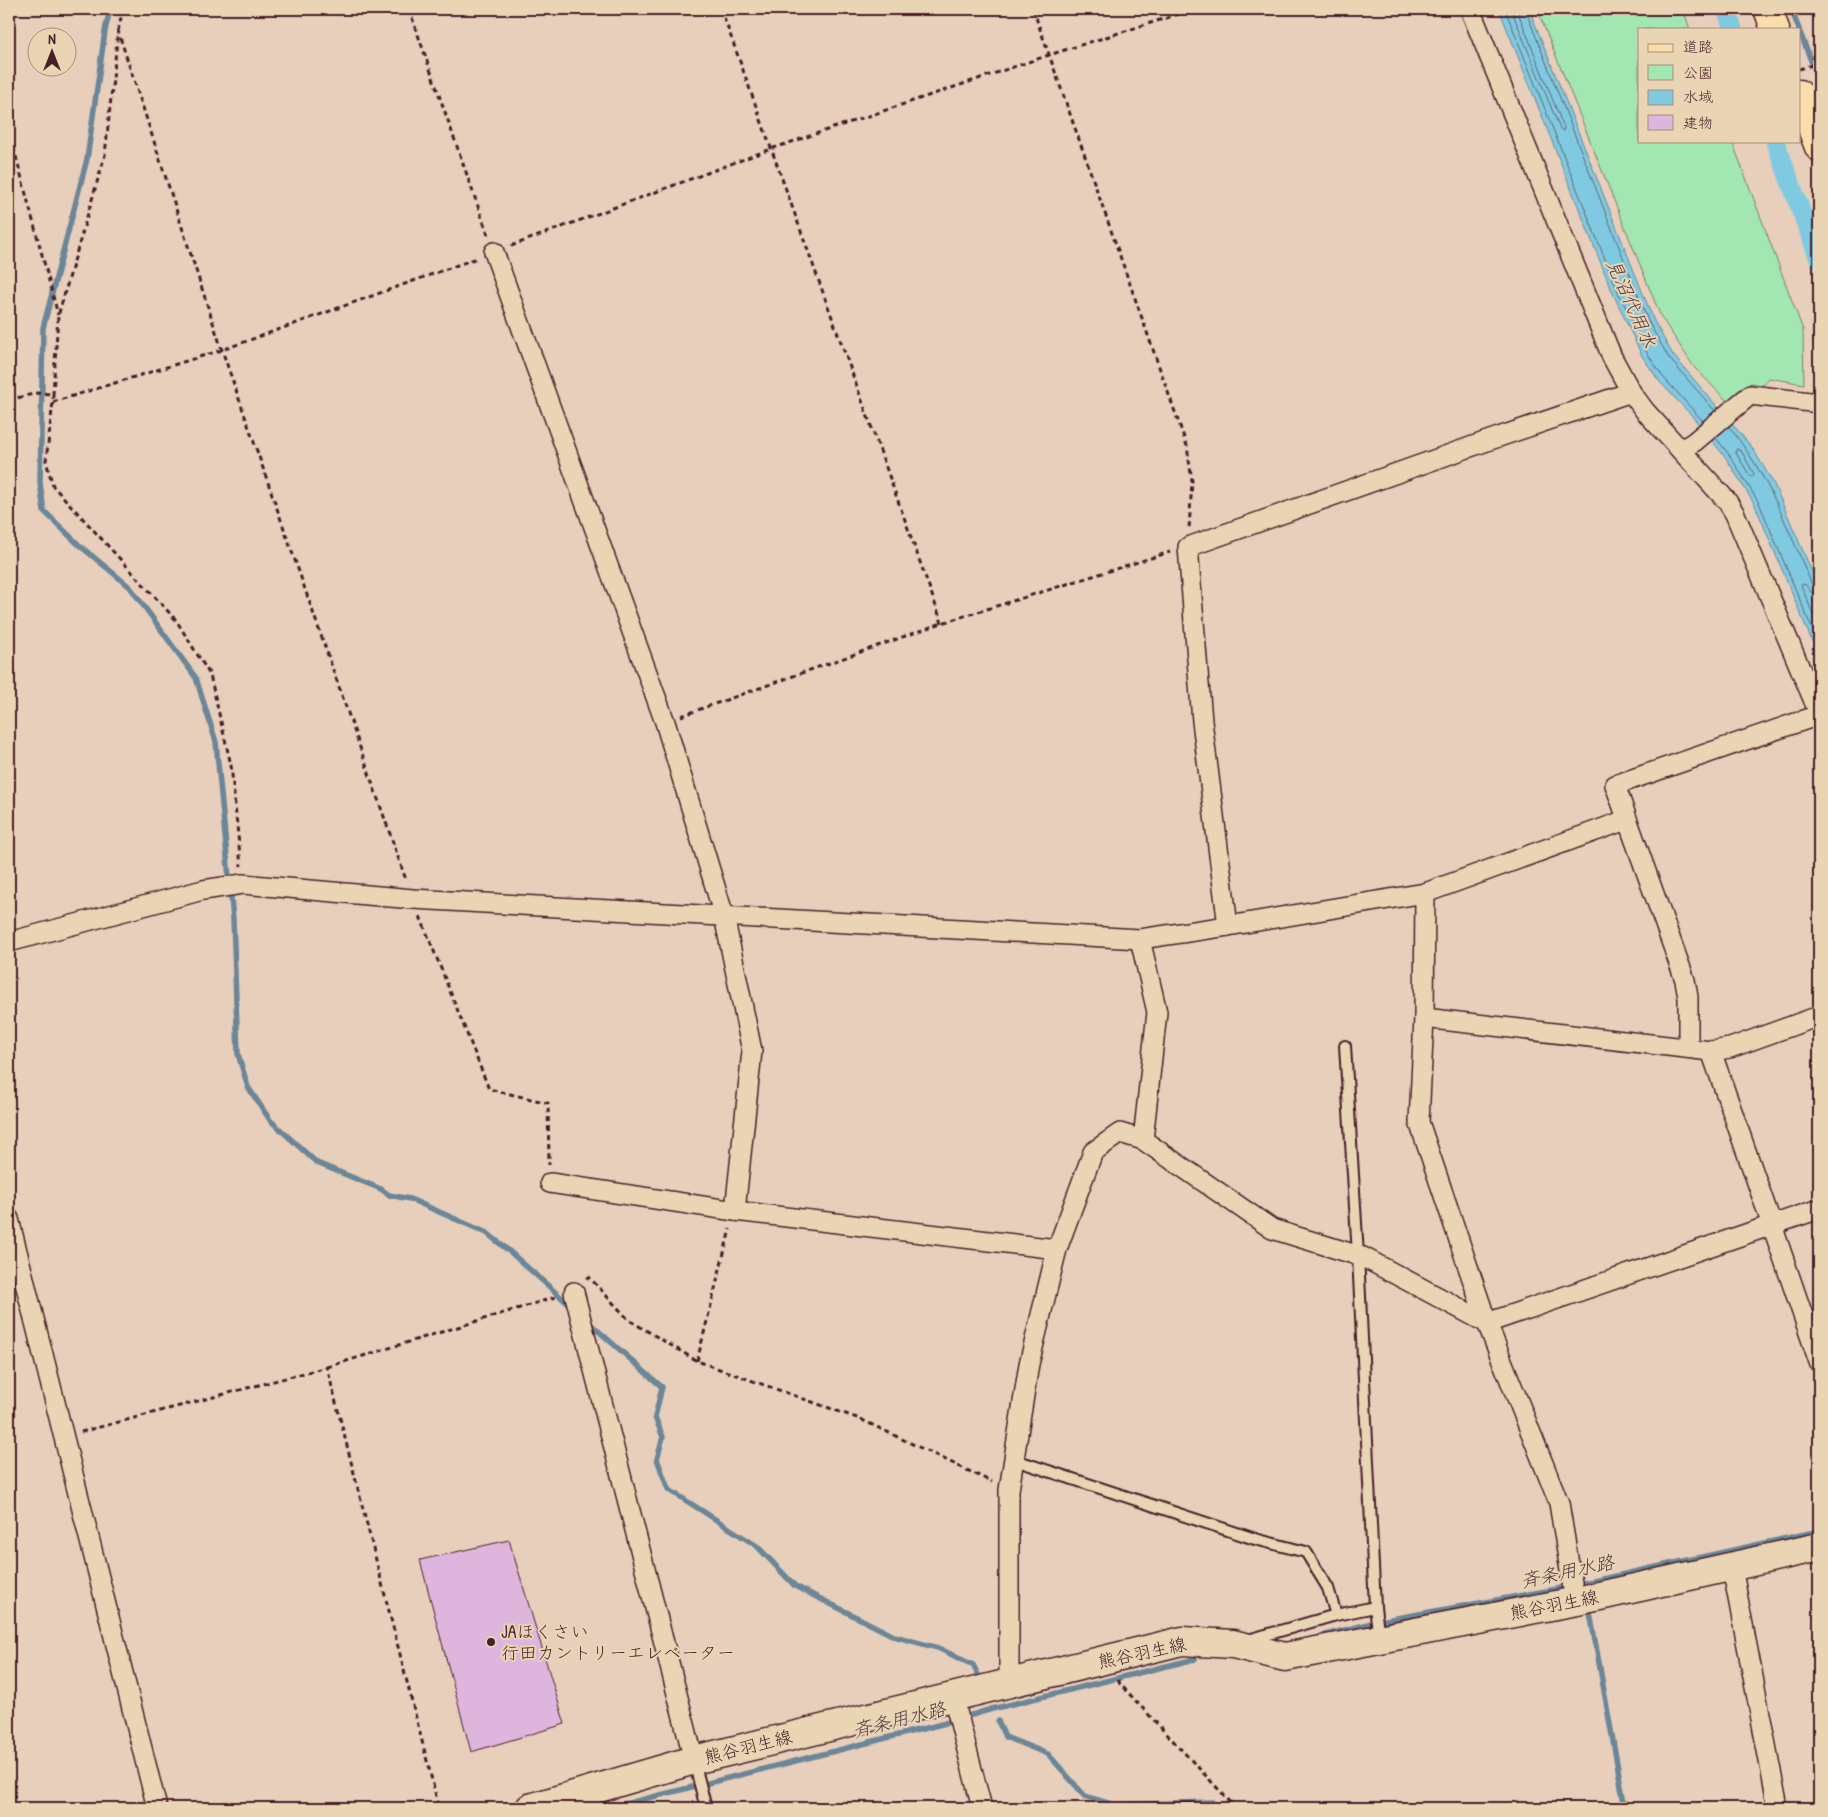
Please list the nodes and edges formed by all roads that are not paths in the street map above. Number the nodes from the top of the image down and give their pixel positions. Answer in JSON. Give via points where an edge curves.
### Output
{"nodes":[{"id":1,"x":1470,"y":9,"type":"edge"},
{"id":2,"x":1768,"y":9,"type":"edge"},
{"id":3,"x":1775,"y":28,"type":"edge"},
{"id":4,"x":1800,"y":97,"type":"edge"},
{"id":5,"x":1819,"y":147,"type":"edge"},
{"id":6,"x":494,"y":252,"type":"road end"},
{"id":7,"x":1631,"y":392,"type":"junction"},
{"id":8,"x":1819,"y":402,"type":"edge"},
{"id":9,"x":1681,"y":450,"type":"junction"},
{"id":10,"x":1819,"y":714,"type":"edge"},
{"id":11,"x":1626,"y":820,"type":"junction"},
{"id":12,"x":1425,"y":892,"type":"junction"},
{"id":13,"x":724,"y":916,"type":"junction"},
{"id":14,"x":1228,"y":926,"type":"junction"},
{"id":15,"x":1140,"y":938,"type":"junction"},
{"id":16,"x":9,"y":942,"type":"edge"},
{"id":17,"x":1819,"y":1016,"type":"edge"},
{"id":18,"x":1424,"y":1018,"type":"junction"},
{"id":19,"x":1345,"y":1046,"type":"dead end"},
{"id":20,"x":1688,"y":1048,"type":"junction"},
{"id":21,"x":1711,"y":1051,"type":"junction"},
{"id":22,"x":1143,"y":1140,"type":"junction"},
{"id":23,"x":550,"y":1183,"type":"road end"},
{"id":24,"x":1819,"y":1209,"type":"edge"},
{"id":25,"x":735,"y":1211,"type":"junction"},
{"id":26,"x":9,"y":1219,"type":"edge"},
{"id":27,"x":1772,"y":1225,"type":"junction"},
{"id":28,"x":1057,"y":1249,"type":"junction"},
{"id":29,"x":1358,"y":1255,"type":"junction"},
{"id":30,"x":578,"y":1306,"type":"road end"},
{"id":31,"x":1487,"y":1323,"type":"junction"},
{"id":32,"x":1819,"y":1362,"type":"edge"},
{"id":33,"x":1012,"y":1459,"type":"junction"},
{"id":34,"x":1819,"y":1547,"type":"edge"},
{"id":35,"x":1732,"y":1567,"type":"junction"},
{"id":36,"x":1576,"y":1598,"type":"junction"},
{"id":37,"x":1375,"y":1608,"type":"junction"},
{"id":38,"x":1336,"y":1614,"type":"junction"},
{"id":39,"x":1379,"y":1636,"type":"junction"},
{"id":40,"x":1233,"y":1644,"type":"junction"},
{"id":41,"x":1009,"y":1683,"type":"junction"},
{"id":42,"x":954,"y":1698,"type":"junction"},
{"id":43,"x":695,"y":1764,"type":"junction"},
{"id":44,"x":158,"y":1808,"type":"edge"},
{"id":45,"x":530,"y":1808,"type":"edge"},
{"id":46,"x":706,"y":1808,"type":"edge"},
{"id":47,"x":982,"y":1808,"type":"edge"},
{"id":48,"x":1778,"y":1808,"type":"edge"}],
"edges":[{"from":1,"to":7,"type":"street","via":[[1598,325]]},
{"from":2,"to":3,"type":"main road"},
{"from":4,"to":5,"type":"main road"},
{"from":6,"to":13,"type":"street","via":[[665,722]]},
{"from":7,"to":9,"type":"street"},
{"from":7,"to":14,"type":"street","via":[[1188,547],[1202,721]]},
{"from":8,"to":9,"type":"street","via":[[1750,395]]},
{"from":9,"to":10,"type":"street","via":[[1735,514]]},
{"from":10,"to":11,"type":"street","via":[[1615,785]]},
{"from":11,"to":12,"type":"street"},
{"from":11,"to":20,"type":"street","via":[[1687,988]]},
{"from":12,"to":14,"type":"street"},
{"from":12,"to":18,"type":"street"},
{"from":13,"to":15,"type":"street"},
{"from":13,"to":16,"type":"street","via":[[413,899],[243,884],[203,890]]},
{"from":13,"to":25,"type":"street","via":[[752,1052]]},
{"from":14,"to":15,"type":"street"},
{"from":15,"to":22,"type":"street","via":[[1157,1012]]},
{"from":17,"to":21,"type":"street","via":[[1730,1048]]},
{"from":18,"to":20,"type":"street"},
{"from":18,"to":31,"type":"street","via":[[1419,1122]]},
{"from":19,"to":29,"type":"lane"},
{"from":20,"to":21,"type":"street"},
{"from":21,"to":27,"type":"street"},
{"from":22,"to":28,"type":"street","via":[[1120,1133],[1093,1152]]},
{"from":22,"to":29,"type":"street","via":[[1272,1229]]},
{"from":23,"to":25,"type":"street"},
{"from":24,"to":27,"type":"street"},
{"from":25,"to":28,"type":"street"},
{"from":26,"to":44,"type":"street"},
{"from":27,"to":31,"type":"street"},
{"from":27,"to":32,"type":"street"},
{"from":28,"to":33,"type":"street","via":[[1028,1364]]},
{"from":29,"to":31,"type":"street"},
{"from":29,"to":37,"type":"lane"},
{"from":30,"to":43,"type":"street"},
{"from":31,"to":36,"type":"street","via":[[1559,1503]]},
{"from":33,"to":38,"type":"lane","via":[[1255,1539],[1306,1552],[1328,1588]]},
{"from":33,"to":41,"type":"street","via":[[1008,1490]]},
{"from":34,"to":35,"type":"main road","name":"熊谷羽生線"},
{"from":35,"to":36,"type":"main road","name":"熊谷羽生線"},
{"from":35,"to":48,"type":"street"},
{"from":36,"to":39,"type":"main road","name":"熊谷羽生線"},
{"from":37,"to":38,"type":"lane"},
{"from":37,"to":39,"type":"lane"},
{"from":38,"to":40,"type":"lane"},
{"from":39,"to":40,"type":"main road","name":"熊谷羽生線","via":[[1285,1657]]},
{"from":40,"to":41,"type":"main road","name":"熊谷羽生線","via":[[1182,1641]]},
{"from":41,"to":42,"type":"main road","name":"熊谷羽生線"},
{"from":42,"to":43,"type":"main road","name":"熊谷羽生線"},
{"from":42,"to":47,"type":"street"},
{"from":43,"to":45,"type":"main road","name":"熊谷羽生線"},
{"from":43,"to":46,"type":"lane"}]}
